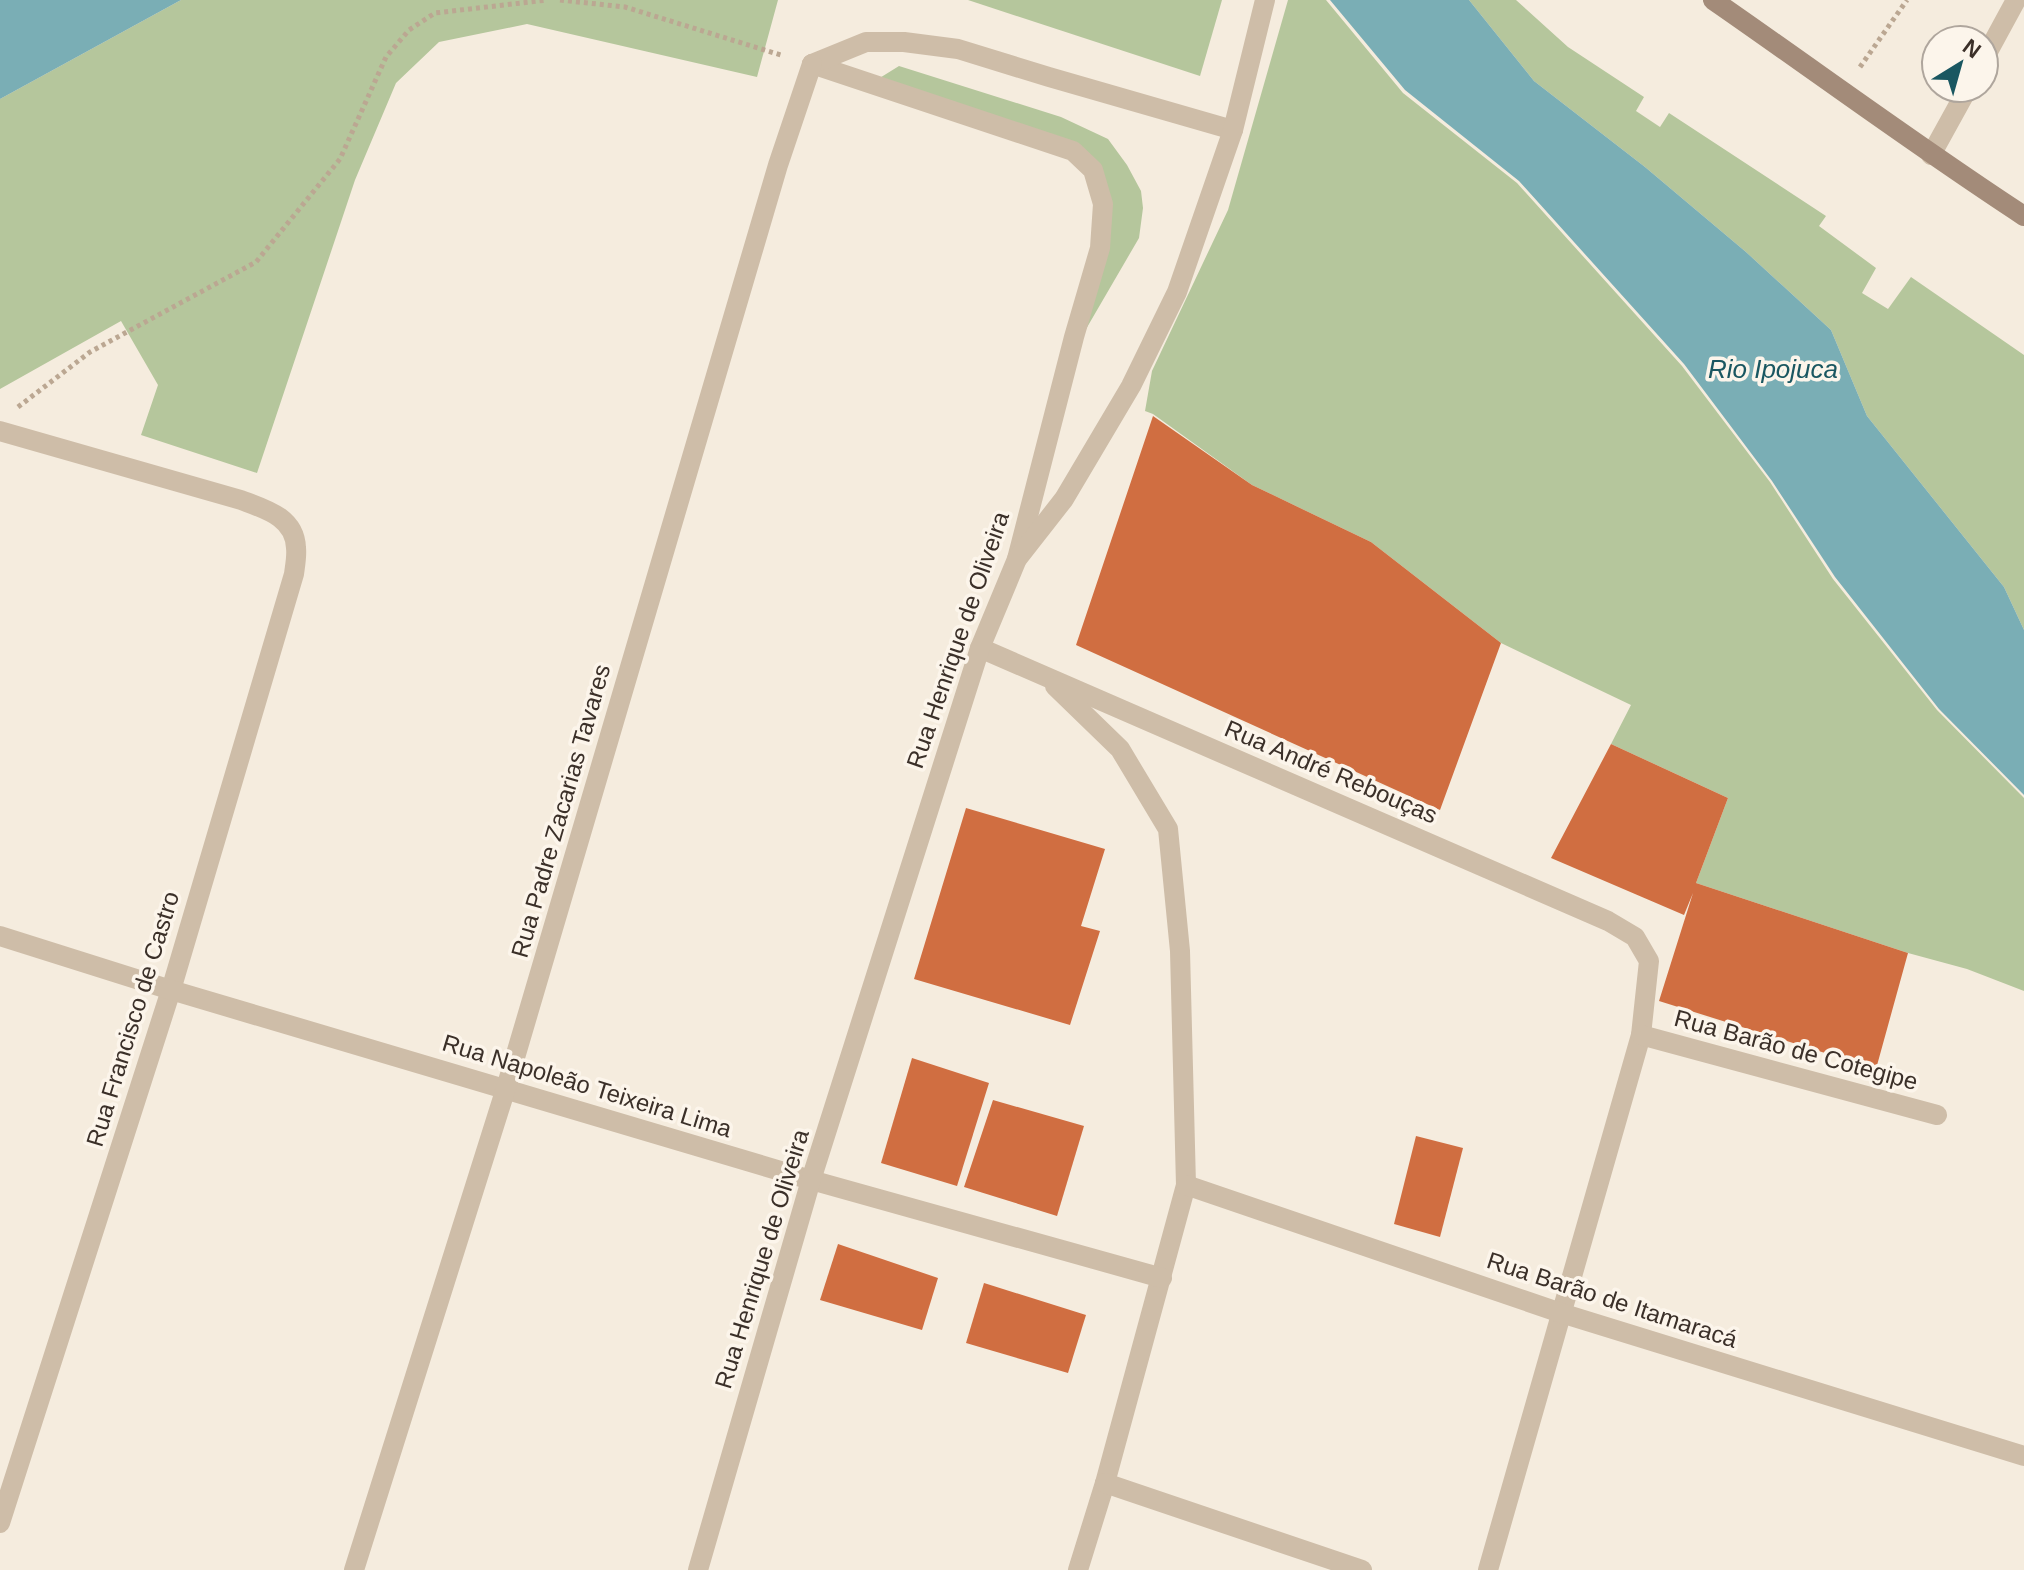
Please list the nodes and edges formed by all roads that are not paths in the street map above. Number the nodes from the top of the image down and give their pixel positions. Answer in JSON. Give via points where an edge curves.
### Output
{"nodes":[{"id":1,"x":1265,"y":0,"type":"edge"},
{"id":2,"x":1713,"y":0,"type":"edge"},
{"id":3,"x":2016,"y":0,"type":"edge"},
{"id":4,"x":2000,"y":30,"type":"edge"},
{"id":5,"x":812,"y":64,"type":"junction"},
{"id":6,"x":1959,"y":104,"type":"edge"},
{"id":7,"x":1233,"y":130,"type":"junction"},
{"id":8,"x":1931,"y":155,"type":"junction"},
{"id":9,"x":2024,"y":216,"type":"edge"},
{"id":10,"x":0,"y":431,"type":"edge"},
{"id":11,"x":1017,"y":559,"type":"junction"},
{"id":12,"x":980,"y":648,"type":"junction"},
{"id":13,"x":1043,"y":675,"type":"junction"},
{"id":14,"x":0,"y":936,"type":"edge"},
{"id":15,"x":171,"y":990,"type":"junction"},
{"id":16,"x":1641,"y":1035,"type":"junction"},
{"id":17,"x":506,"y":1088,"type":"junction"},
{"id":18,"x":1937,"y":1115,"type":"dead end"},
{"id":19,"x":811,"y":1180,"type":"junction"},
{"id":20,"x":1186,"y":1185,"type":"junction"},
{"id":21,"x":1162,"y":1278,"type":"junction"},
{"id":22,"x":1561,"y":1313,"type":"junction"},
{"id":23,"x":2024,"y":1456,"type":"edge"},
{"id":24,"x":1105,"y":1483,"type":"junction"},
{"id":25,"x":0,"y":1523,"type":"edge"},
{"id":26,"x":354,"y":1570,"type":"edge"},
{"id":27,"x":698,"y":1570,"type":"edge"},
{"id":28,"x":1078,"y":1570,"type":"edge"},
{"id":29,"x":1362,"y":1570,"type":"edge"},
{"id":30,"x":1488,"y":1570,"type":"edge"}],
"edges":[{"from":1,"to":7,"type":"street"},
{"from":2,"to":8,"type":"main road"},
{"from":3,"to":4,"type":"street"},
{"from":5,"to":7,"type":"street","via":[[866,42],[958,49]]},
{"from":5,"to":11,"type":"street","name":"Rua Henrique de Oliveira","via":[[1073,151],[1093,170],[1103,204],[1100,248]]},
{"from":5,"to":17,"type":"street","name":"Rua Padre Zacarias Tavares","via":[[773,180]]},
{"from":6,"to":8,"type":"street"},
{"from":7,"to":11,"type":"street","via":[[1177,292],[1131,386],[1064,499]]},
{"from":8,"to":9,"type":"main road"},
{"from":10,"to":15,"type":"street","name":"Rua Francisco de Castro","via":[[241,500],[273,512],[291,528],[294,574]]},
{"from":11,"to":12,"type":"street","name":"Rua Henrique de Oliveira"},
{"from":12,"to":13,"type":"street","name":"Rua André Rebouças"},
{"from":12,"to":19,"type":"street","name":"Rua Henrique de Oliveira"},
{"from":13,"to":16,"type":"street","name":"Rua André Rebouças","via":[[1635,937],[1649,961]]},
{"from":13,"to":20,"type":"street","via":[[1120,749],[1168,829],[1180,951]]},
{"from":14,"to":15,"type":"street","name":"Rua Napoleão Teixeira Lima"},
{"from":15,"to":17,"type":"street","name":"Rua Napoleão Teixeira Lima"},
{"from":15,"to":25,"type":"street","name":"Rua Francisco de Castro"},
{"from":16,"to":18,"type":"street","name":"Rua Barão de Cotegipe"},
{"from":16,"to":22,"type":"street"},
{"from":17,"to":19,"type":"street","name":"Rua Napoleão Teixeira Lima"},
{"from":17,"to":26,"type":"street","name":"Rua Padre Zacarias Tavares"},
{"from":19,"to":21,"type":"street","name":"Rua Napoleão Teixeira Lima"},
{"from":19,"to":27,"type":"street","name":"Rua Henrique de Oliveira"},
{"from":20,"to":21,"type":"street"},
{"from":20,"to":22,"type":"street","name":"Rua Barão de Itamaracá"},
{"from":21,"to":24,"type":"street"},
{"from":22,"to":23,"type":"street","name":"Rua Barão de Itamaracá"},
{"from":22,"to":30,"type":"street"},
{"from":24,"to":28,"type":"street"},
{"from":24,"to":29,"type":"street"}]}
